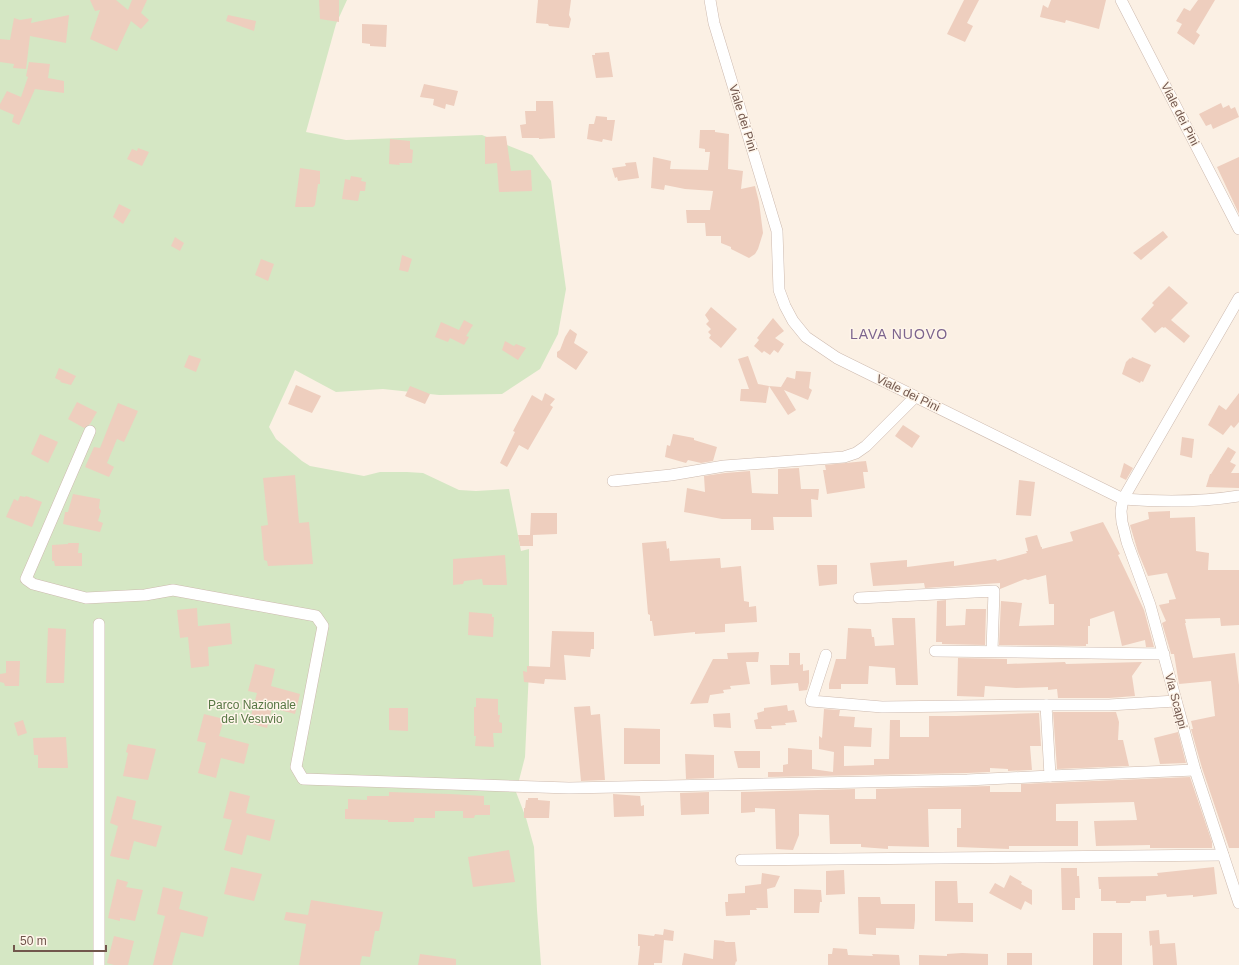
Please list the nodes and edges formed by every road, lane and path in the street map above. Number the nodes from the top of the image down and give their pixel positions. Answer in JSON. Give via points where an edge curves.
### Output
{"nodes":[{"id":1,"x":710,"y":0,"type":"edge"},
{"id":2,"x":1121,"y":0,"type":"edge"},
{"id":3,"x":1239,"y":229,"type":"edge"},
{"id":4,"x":1239,"y":298,"type":"edge"},
{"id":5,"x":916,"y":397,"type":"junction"},
{"id":6,"x":90,"y":431,"type":"dead end"},
{"id":7,"x":613,"y":481,"type":"dead end"},
{"id":8,"x":1239,"y":496,"type":"edge"},
{"id":9,"x":1123,"y":499,"type":"junction"},
{"id":10,"x":859,"y":598,"type":"dead end"},
{"id":11,"x":99,"y":624,"type":"dead end"},
{"id":12,"x":935,"y":650,"type":"dead end"},
{"id":13,"x":992,"y":650,"type":"junction"},
{"id":14,"x":1164,"y":654,"type":"junction"},
{"id":15,"x":826,"y":655,"type":"dead end"},
{"id":16,"x":1176,"y":700,"type":"junction"},
{"id":17,"x":1046,"y":705,"type":"junction"},
{"id":18,"x":1195,"y":770,"type":"junction"},
{"id":19,"x":1050,"y":776,"type":"junction"},
{"id":20,"x":1223,"y":855,"type":"junction"},
{"id":21,"x":741,"y":860,"type":"dead end"},
{"id":22,"x":1239,"y":903,"type":"edge"},
{"id":23,"x":99,"y":965,"type":"edge"}],
"edges":[{"from":1,"to":5,"type":"street","name":"Viale dei Pini","via":[[714,23],[777,231],[779,290],[785,306],[806,337],[837,358]]},
{"from":2,"to":3,"type":"street","name":"Viale dei Pini"},
{"from":4,"to":9,"type":"street"},
{"from":5,"to":7,"type":"street","via":[[866,446],[850,455],[724,466],[666,476]]},
{"from":5,"to":9,"type":"street","name":"Viale dei Pini"},
{"from":6,"to":19,"type":"street","via":[[26,579],[33,584],[86,598],[145,595],[173,590],[316,616],[323,626],[296,767],[303,779],[569,788]]},
{"from":8,"to":9,"type":"street","via":[[1214,500]]},
{"from":9,"to":14,"type":"street","name":"Via Scappi","via":[[1122,522],[1127,542],[1150,605]]},
{"from":10,"to":13,"type":"street","via":[[994,590]]},
{"from":11,"to":23,"type":"street"},
{"from":12,"to":13,"type":"street"},
{"from":13,"to":14,"type":"street"},
{"from":14,"to":16,"type":"street","name":"Via Scappi"},
{"from":15,"to":17,"type":"street","via":[[811,701],[882,707]]},
{"from":16,"to":17,"type":"street","via":[[1109,705]]},
{"from":16,"to":18,"type":"street","name":"Via Scappi"},
{"from":17,"to":19,"type":"street"},
{"from":18,"to":19,"type":"street"},
{"from":18,"to":20,"type":"street","name":"Via Scappi"},
{"from":20,"to":21,"type":"street"},
{"from":20,"to":22,"type":"street","name":"Via Scappi"}]}
